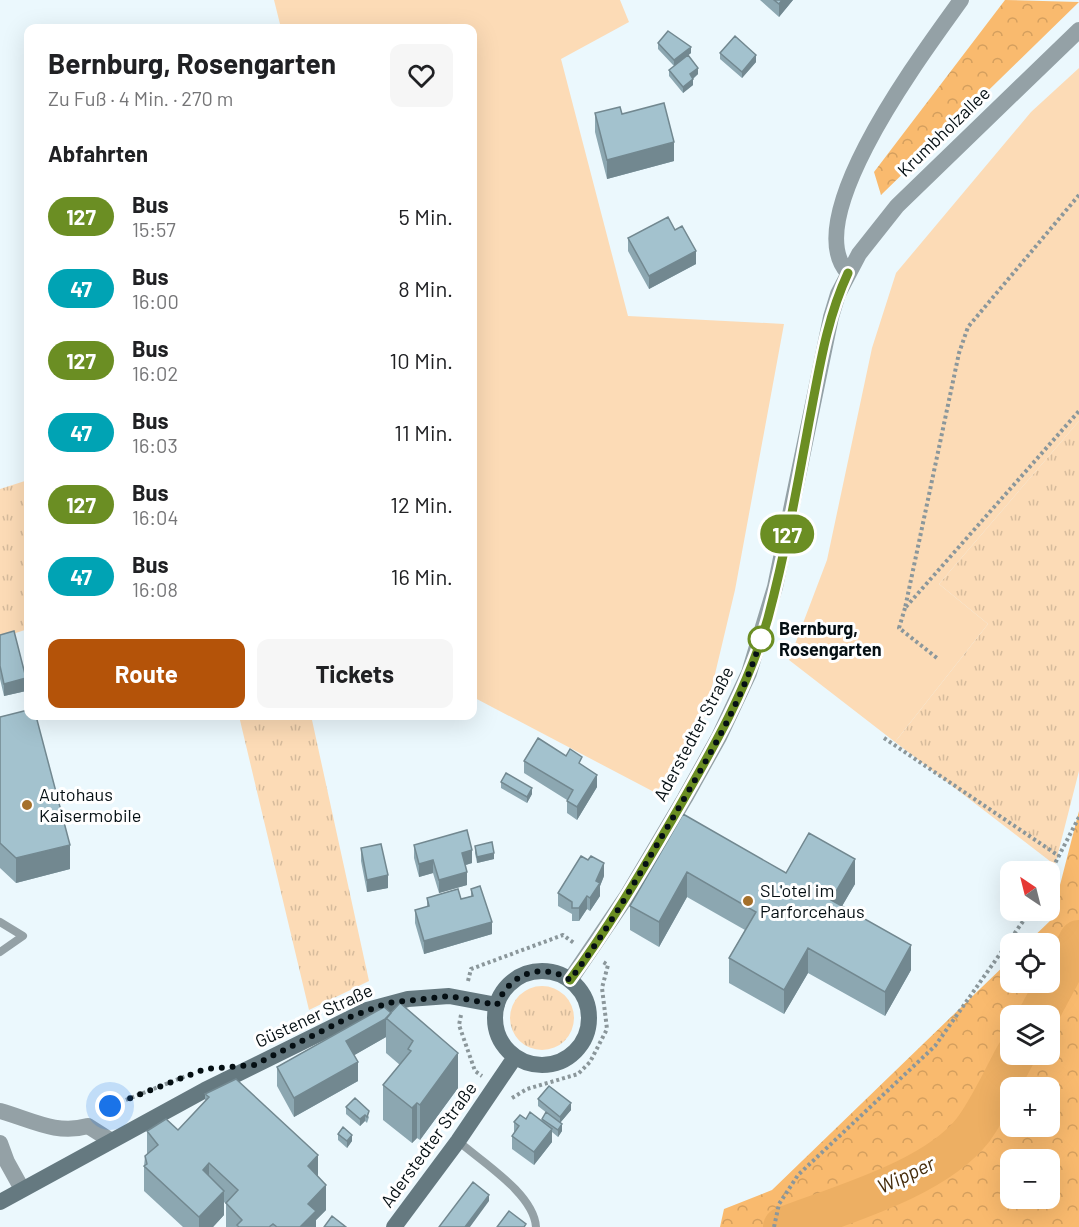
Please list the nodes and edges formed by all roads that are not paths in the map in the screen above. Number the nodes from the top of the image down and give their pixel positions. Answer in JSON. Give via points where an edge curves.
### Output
{"nodes":[{"id":1,"x":961,"y":0,"type":"edge"},
{"id":2,"x":1079,"y":30,"type":"edge"},
{"id":3,"x":848,"y":273,"type":"junction"},
{"id":4,"x":0,"y":922,"type":"edge"},
{"id":5,"x":0,"y":952,"type":"edge"},
{"id":6,"x":570,"y":980,"type":"junction"},
{"id":7,"x":497,"y":1005,"type":"junction"},
{"id":8,"x":516,"y":1057,"type":"junction"},
{"id":9,"x":0,"y":1111,"type":"edge"},
{"id":10,"x":110,"y":1140,"type":"junction"},
{"id":11,"x":458,"y":1141,"type":"junction"},
{"id":12,"x":0,"y":1143,"type":"edge"},
{"id":13,"x":22,"y":1189,"type":"junction"},
{"id":14,"x":0,"y":1202,"type":"edge"},
{"id":15,"x":394,"y":1227,"type":"edge"},
{"id":16,"x":536,"y":1227,"type":"edge"}],
"edges":[{"from":1,"to":3,"type":"street","via":[[905,79],[860,159],[837,228],[837,251],[841,266]]},
{"from":2,"to":3,"type":"street","name":"Krumbholzallee","via":[[897,206],[873,233]]},
{"from":3,"to":6,"type":"street","name":"Aderstedter Straße","via":[[822,353],[795,494],[759,647],[719,737],[627,896]]},
{"from":4,"to":5,"type":"lane","via":[[23,936]]},
{"from":6,"to":7,"type":"main road","via":[[550,971],[527,973],[506,988]]},
{"from":6,"to":8,"type":"main road","via":[[580,990],[589,1010],[587,1032],[577,1050],[548,1065]]},
{"from":7,"to":8,"type":"main road","via":[[499,1038]]},
{"from":7,"to":10,"type":"main road","name":"Güstener Straße","via":[[463,997],[408,999],[367,1010]]},
{"from":8,"to":11,"type":"main road","name":"Aderstedter Straße"},
{"from":9,"to":10,"type":"street","via":[[39,1121],[54,1130],[88,1126]]},
{"from":10,"to":13,"type":"main road","name":"Güstener Straße"},
{"from":11,"to":15,"type":"main road","name":"Aderstedter Straße"},
{"from":11,"to":16,"type":"lane","via":[[522,1195],[531,1208]]},
{"from":12,"to":13,"type":"street"},
{"from":13,"to":14,"type":"main road","name":"Güstener Straße"}]}
